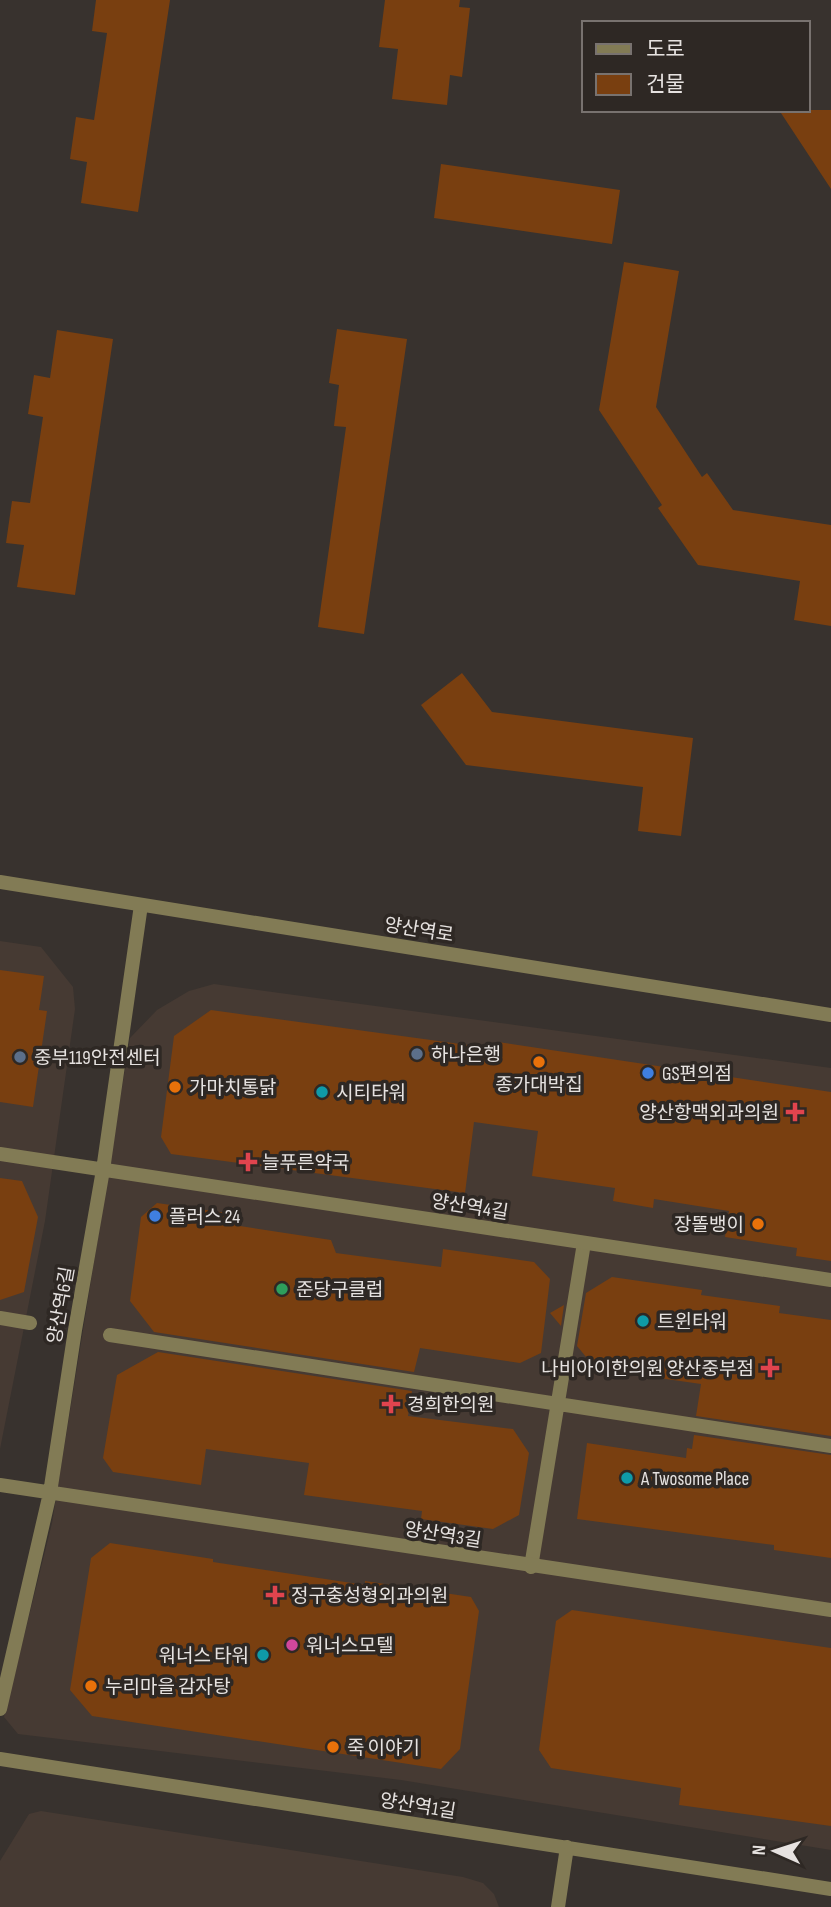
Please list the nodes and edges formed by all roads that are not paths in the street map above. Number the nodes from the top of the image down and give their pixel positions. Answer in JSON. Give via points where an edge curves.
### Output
{"nodes":[{"id":1,"x":0,"y":882,"type":"edge"},
{"id":2,"x":141,"y":905,"type":"junction"},
{"id":3,"x":831,"y":1015,"type":"edge"},
{"id":4,"x":0,"y":1154,"type":"edge"},
{"id":5,"x":103,"y":1170,"type":"junction"},
{"id":6,"x":584,"y":1243,"type":"junction"},
{"id":7,"x":831,"y":1280,"type":"edge"},
{"id":8,"x":0,"y":1318,"type":"edge"},
{"id":9,"x":30,"y":1323,"type":"dead end"},
{"id":10,"x":110,"y":1335,"type":"dead end"},
{"id":11,"x":558,"y":1404,"type":"junction"},
{"id":12,"x":831,"y":1446,"type":"edge"},
{"id":13,"x":0,"y":1485,"type":"edge"},
{"id":14,"x":50,"y":1493,"type":"junction"},
{"id":15,"x":531,"y":1567,"type":"junction"},
{"id":16,"x":831,"y":1610,"type":"edge"},
{"id":17,"x":0,"y":1709,"type":"edge"},
{"id":18,"x":0,"y":1759,"type":"edge"},
{"id":19,"x":567,"y":1847,"type":"junction"},
{"id":20,"x":831,"y":1889,"type":"edge"},
{"id":21,"x":558,"y":1907,"type":"edge"}],
"edges":[{"from":1,"to":2,"type":"street","name":"양산역로"},
{"from":2,"to":3,"type":"street","name":"양산역로"},
{"from":2,"to":5,"type":"street","name":"양산역6길"},
{"from":4,"to":5,"type":"street","name":"양산역4길"},
{"from":5,"to":6,"type":"street","name":"양산역4길"},
{"from":5,"to":14,"type":"street","name":"양산역6길"},
{"from":6,"to":7,"type":"street","name":"양산역4길"},
{"from":6,"to":11,"type":"street"},
{"from":8,"to":9,"type":"street"},
{"from":10,"to":11,"type":"street"},
{"from":11,"to":12,"type":"street"},
{"from":11,"to":15,"type":"street"},
{"from":13,"to":14,"type":"street","name":"양산역3길"},
{"from":14,"to":15,"type":"street","name":"양산역3길"},
{"from":14,"to":17,"type":"street","name":"양산역6길"},
{"from":15,"to":16,"type":"street","name":"양산역3길"},
{"from":18,"to":19,"type":"street","name":"양산역1길"},
{"from":19,"to":20,"type":"street","name":"양산역1길"},
{"from":19,"to":21,"type":"street"}]}
